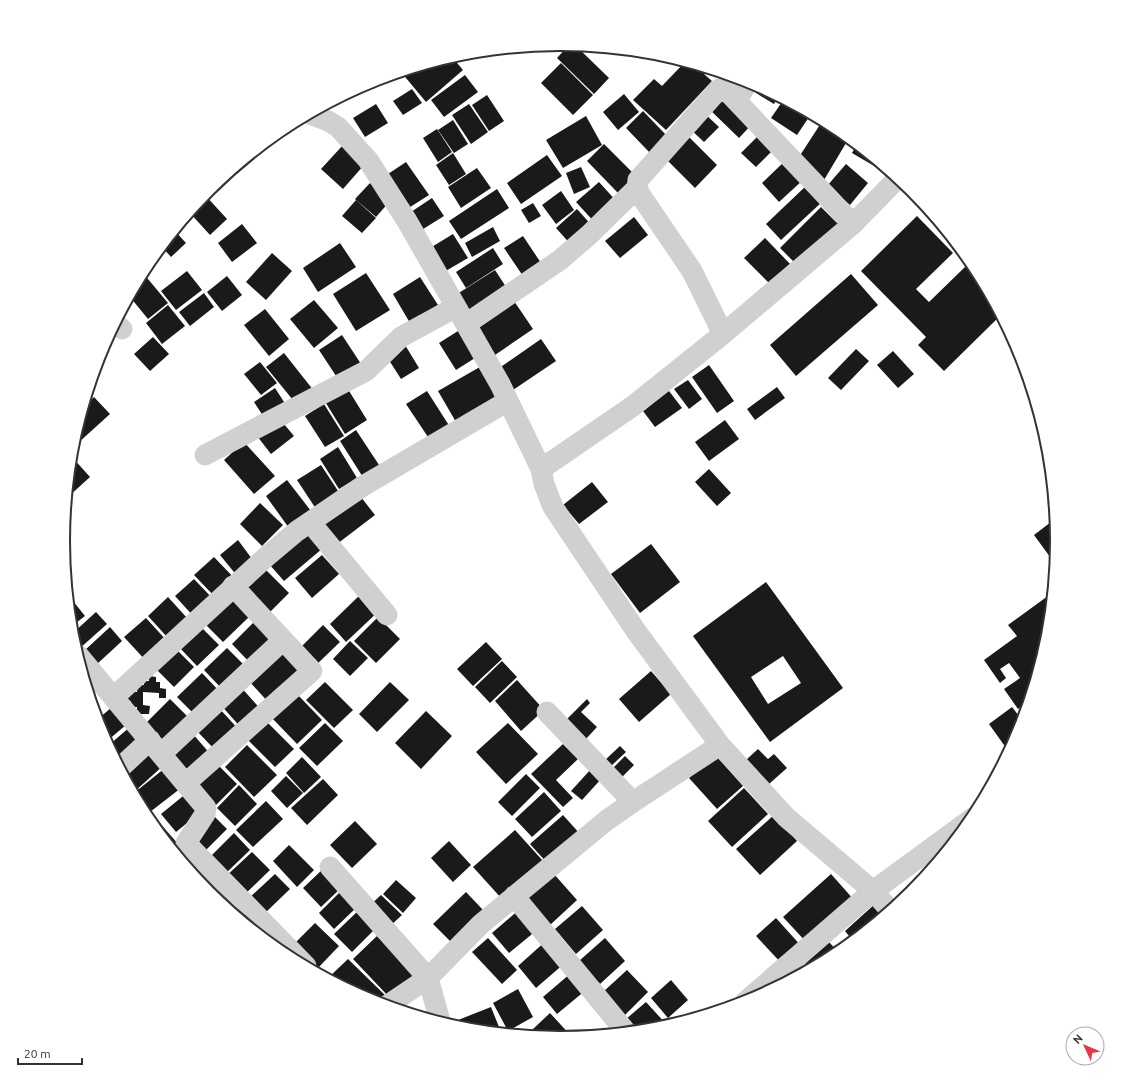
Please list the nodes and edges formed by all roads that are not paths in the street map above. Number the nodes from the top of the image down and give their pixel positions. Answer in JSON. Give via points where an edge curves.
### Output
{"nodes":[{"id":1,"x":745,"y":87,"type":"edge"},
{"id":2,"x":737,"y":101,"type":"junction"},
{"id":3,"x":317,"y":117,"type":"edge"},
{"id":4,"x":894,"y":182,"type":"edge"},
{"id":5,"x":637,"y":188,"type":"junction"},
{"id":6,"x":852,"y":224,"type":"junction"},
{"id":7,"x":461,"y":316,"type":"junction"},
{"id":8,"x":723,"y":334,"type":"junction"},
{"id":9,"x":508,"y":401,"type":"junction"},
{"id":10,"x":205,"y":456,"type":"dead end"},
{"id":11,"x":541,"y":468,"type":"junction"},
{"id":12,"x":310,"y":522,"type":"junction"},
{"id":13,"x":234,"y":586,"type":"junction"},
{"id":14,"x":387,"y":615,"type":"dead end"},
{"id":15,"x":283,"y":640,"type":"junction"},
{"id":16,"x":86,"y":665,"type":"edge"},
{"id":17,"x":114,"y":697,"type":"junction"},
{"id":18,"x":547,"y":712,"type":"dead end"},
{"id":19,"x":720,"y":745,"type":"junction"},
{"id":20,"x":156,"y":747,"type":"junction"},
{"id":21,"x":125,"y":766,"type":"edge"},
{"id":22,"x":186,"y":783,"type":"junction"},
{"id":23,"x":633,"y":802,"type":"junction"},
{"id":24,"x":956,"y":829,"type":"edge"},
{"id":25,"x":182,"y":848,"type":"edge"},
{"id":26,"x":330,"y":867,"type":"dead end"},
{"id":27,"x":873,"y":891,"type":"junction"},
{"id":28,"x":514,"y":896,"type":"junction"},
{"id":29,"x":887,"y":906,"type":"edge"},
{"id":30,"x":285,"y":946,"type":"edge"},
{"id":31,"x":802,"y":964,"type":"edge"},
{"id":32,"x":782,"y":977,"type":"edge"},
{"id":33,"x":428,"y":978,"type":"junction"},
{"id":34,"x":394,"y":1002,"type":"edge"},
{"id":35,"x":438,"y":1015,"type":"edge"},
{"id":36,"x":622,"y":1027,"type":"edge"}],
"edges":[{"from":1,"to":2,"type":"street"},
{"from":2,"to":5,"type":"street","via":[[725,89],[719,89],[638,180]]},
{"from":2,"to":6,"type":"street"},
{"from":3,"to":7,"type":"street","via":[[338,127],[368,160],[407,221]]},
{"from":4,"to":6,"type":"street"},
{"from":5,"to":7,"type":"street","via":[[560,260]]},
{"from":5,"to":8,"type":"street","via":[[692,271]]},
{"from":6,"to":8,"type":"street"},
{"from":7,"to":9,"type":"street"},
{"from":7,"to":10,"type":"street","via":[[401,337],[366,371]]},
{"from":8,"to":11,"type":"street","via":[[633,406]]},
{"from":9,"to":11,"type":"street"},
{"from":9,"to":12,"type":"street","via":[[363,486]]},
{"from":11,"to":19,"type":"street","via":[[553,508],[636,631]]},
{"from":12,"to":13,"type":"street"},
{"from":12,"to":14,"type":"street"},
{"from":13,"to":15,"type":"street"},
{"from":13,"to":17,"type":"street"},
{"from":15,"to":20,"type":"street"},
{"from":15,"to":22,"type":"street","via":[[311,672]]},
{"from":16,"to":17,"type":"street"},
{"from":17,"to":20,"type":"street"},
{"from":18,"to":23,"type":"street"},
{"from":19,"to":23,"type":"street"},
{"from":19,"to":27,"type":"street","via":[[786,817]]},
{"from":20,"to":21,"type":"street"},
{"from":20,"to":22,"type":"street"},
{"from":22,"to":25,"type":"street","via":[[206,811]]},
{"from":23,"to":28,"type":"street"},
{"from":24,"to":27,"type":"street"},
{"from":25,"to":30,"type":"street"},
{"from":26,"to":33,"type":"street"},
{"from":27,"to":29,"type":"street"},
{"from":27,"to":31,"type":"street"},
{"from":28,"to":33,"type":"street","via":[[481,924]]},
{"from":28,"to":36,"type":"street"},
{"from":31,"to":32,"type":"street"},
{"from":33,"to":34,"type":"street"},
{"from":33,"to":35,"type":"street"}]}
